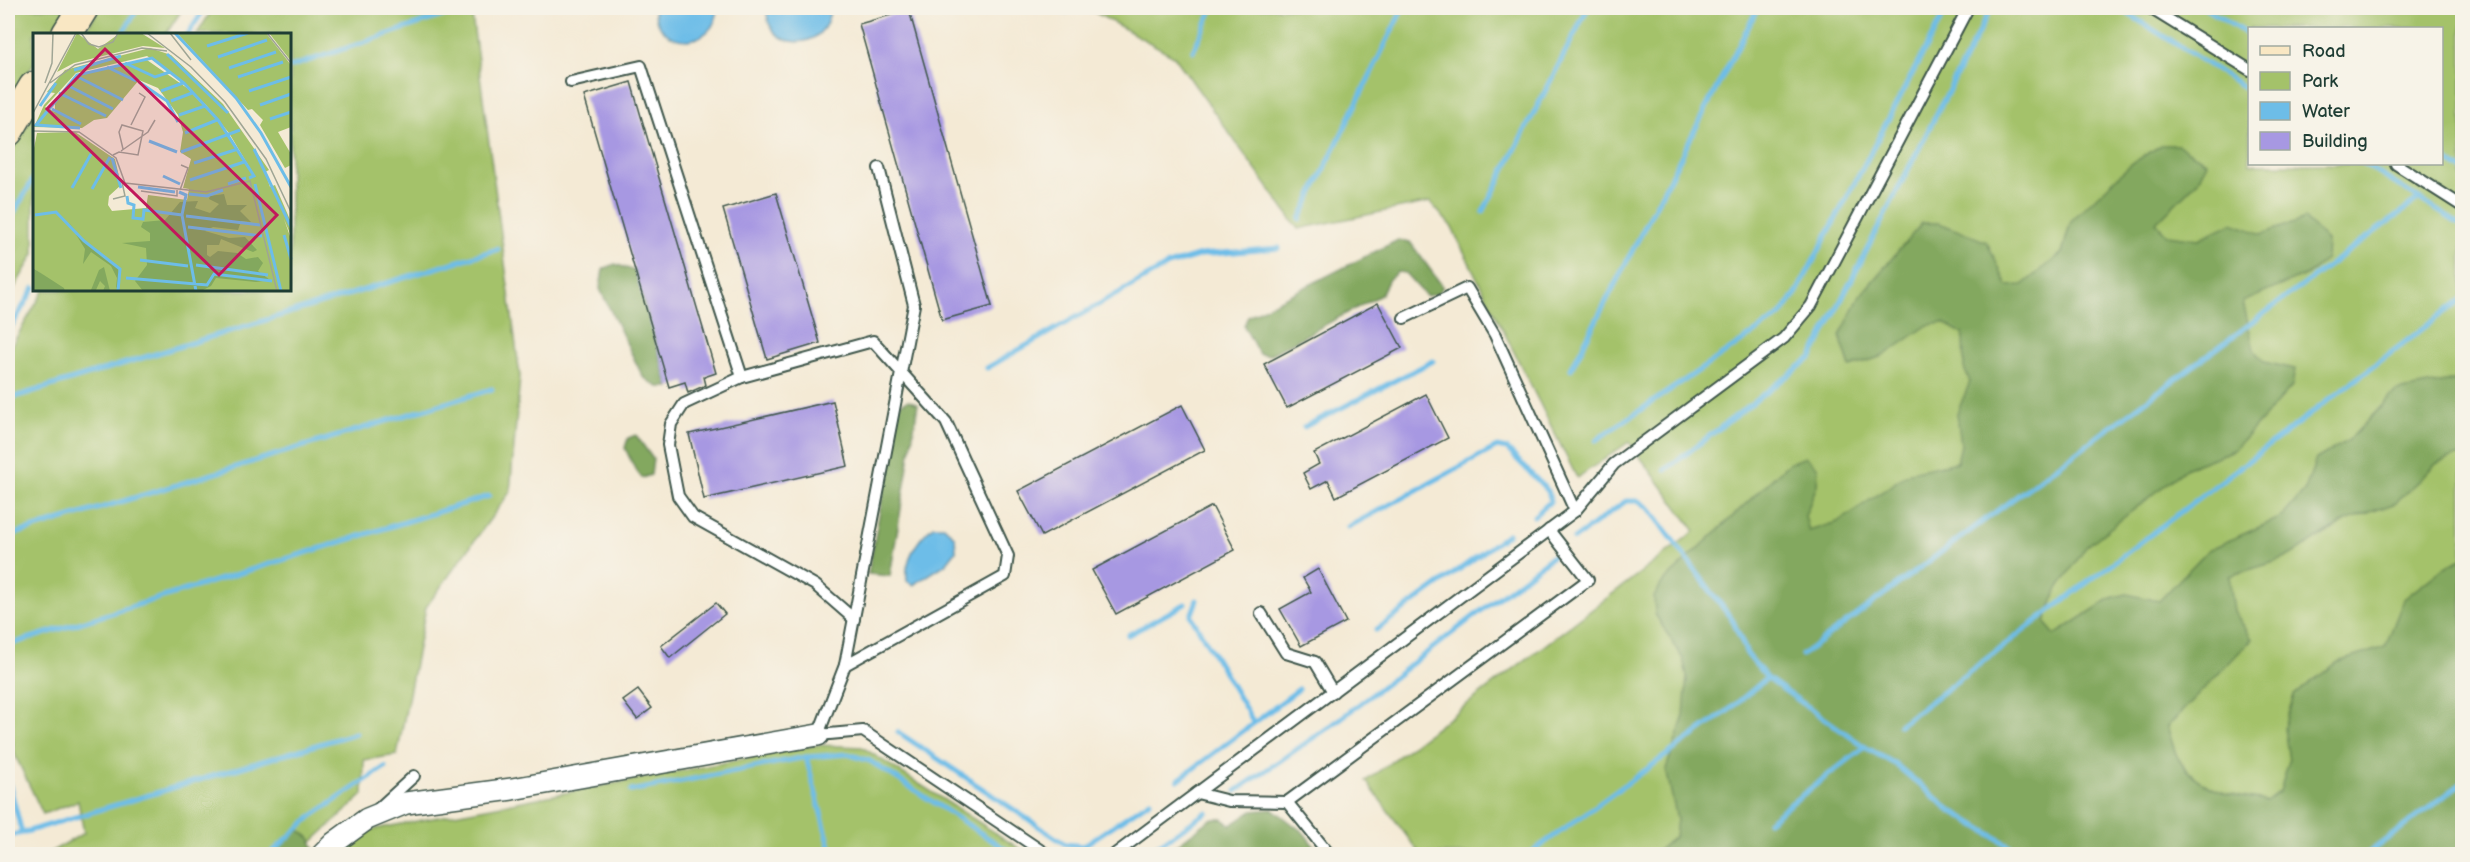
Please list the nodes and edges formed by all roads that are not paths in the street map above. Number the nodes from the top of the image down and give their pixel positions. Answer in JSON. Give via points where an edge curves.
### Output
{"nodes":[{"id":1,"x":83,"y":8,"type":"edge"},
{"id":2,"x":1968,"y":8,"type":"edge"},
{"id":3,"x":2150,"y":8,"type":"edge"},
{"id":4,"x":68,"y":33,"type":"edge"},
{"id":5,"x":2248,"y":69,"type":"edge"},
{"id":6,"x":571,"y":82,"type":"dead end"},
{"id":7,"x":33,"y":89,"type":"edge"},
{"id":8,"x":8,"y":131,"type":"edge"},
{"id":9,"x":2398,"y":165,"type":"edge"},
{"id":10,"x":879,"y":168,"type":"dead end"},
{"id":11,"x":2463,"y":206,"type":"edge"},
{"id":12,"x":1404,"y":318,"type":"dead end"},
{"id":13,"x":901,"y":372,"type":"junction"},
{"id":14,"x":742,"y":377,"type":"junction"},
{"id":15,"x":1575,"y":512,"type":"junction"},
{"id":16,"x":1549,"y":530,"type":"junction"},
{"id":17,"x":1261,"y":613,"type":"dead end"},
{"id":18,"x":854,"y":619,"type":"junction"},
{"id":19,"x":845,"y":665,"type":"junction"},
{"id":20,"x":1333,"y":692,"type":"junction"},
{"id":21,"x":818,"y":735,"type":"junction"},
{"id":22,"x":414,"y":776,"type":"dead end"},
{"id":23,"x":1197,"y":793,"type":"junction"},
{"id":24,"x":1287,"y":802,"type":"junction"},
{"id":25,"x":367,"y":819,"type":"junction"},
{"id":26,"x":323,"y":855,"type":"edge"},
{"id":27,"x":1046,"y":855,"type":"edge"},
{"id":28,"x":1115,"y":855,"type":"edge"},
{"id":29,"x":1329,"y":855,"type":"edge"}],
"edges":[{"from":1,"to":4,"type":"main road"},
{"from":2,"to":15,"type":"lane","via":[[1811,306],[1784,338],[1614,464]]},
{"from":3,"to":5,"type":"lane"},
{"from":6,"to":14,"type":"lane","via":[[641,66]]},
{"from":7,"to":8,"type":"main road"},
{"from":9,"to":11,"type":"lane"},
{"from":10,"to":13,"type":"lane","via":[[914,305]]},
{"from":12,"to":15,"type":"lane","via":[[1467,288],[1495,335]]},
{"from":13,"to":14,"type":"lane","via":[[873,341]]},
{"from":13,"to":18,"type":"lane"},
{"from":13,"to":19,"type":"lane","via":[[946,422],[1008,556],[1005,576]]},
{"from":14,"to":18,"type":"lane","via":[[684,404],[671,424],[668,445],[678,496],[693,517],[815,585]]},
{"from":15,"to":16,"type":"lane"},
{"from":16,"to":20,"type":"lane"},
{"from":16,"to":24,"type":"lane","via":[[1588,580]]},
{"from":17,"to":20,"type":"lane","via":[[1286,653],[1315,662]]},
{"from":18,"to":19,"type":"lane"},
{"from":19,"to":21,"type":"lane"},
{"from":20,"to":23,"type":"lane"},
{"from":21,"to":25,"type":"street","via":[[512,789],[406,803]]},
{"from":21,"to":27,"type":"lane","via":[[863,731]]},
{"from":22,"to":25,"type":"lane"},
{"from":23,"to":24,"type":"lane","via":[[1229,801]]},
{"from":23,"to":28,"type":"lane"},
{"from":24,"to":29,"type":"lane"},
{"from":25,"to":26,"type":"street"}]}
